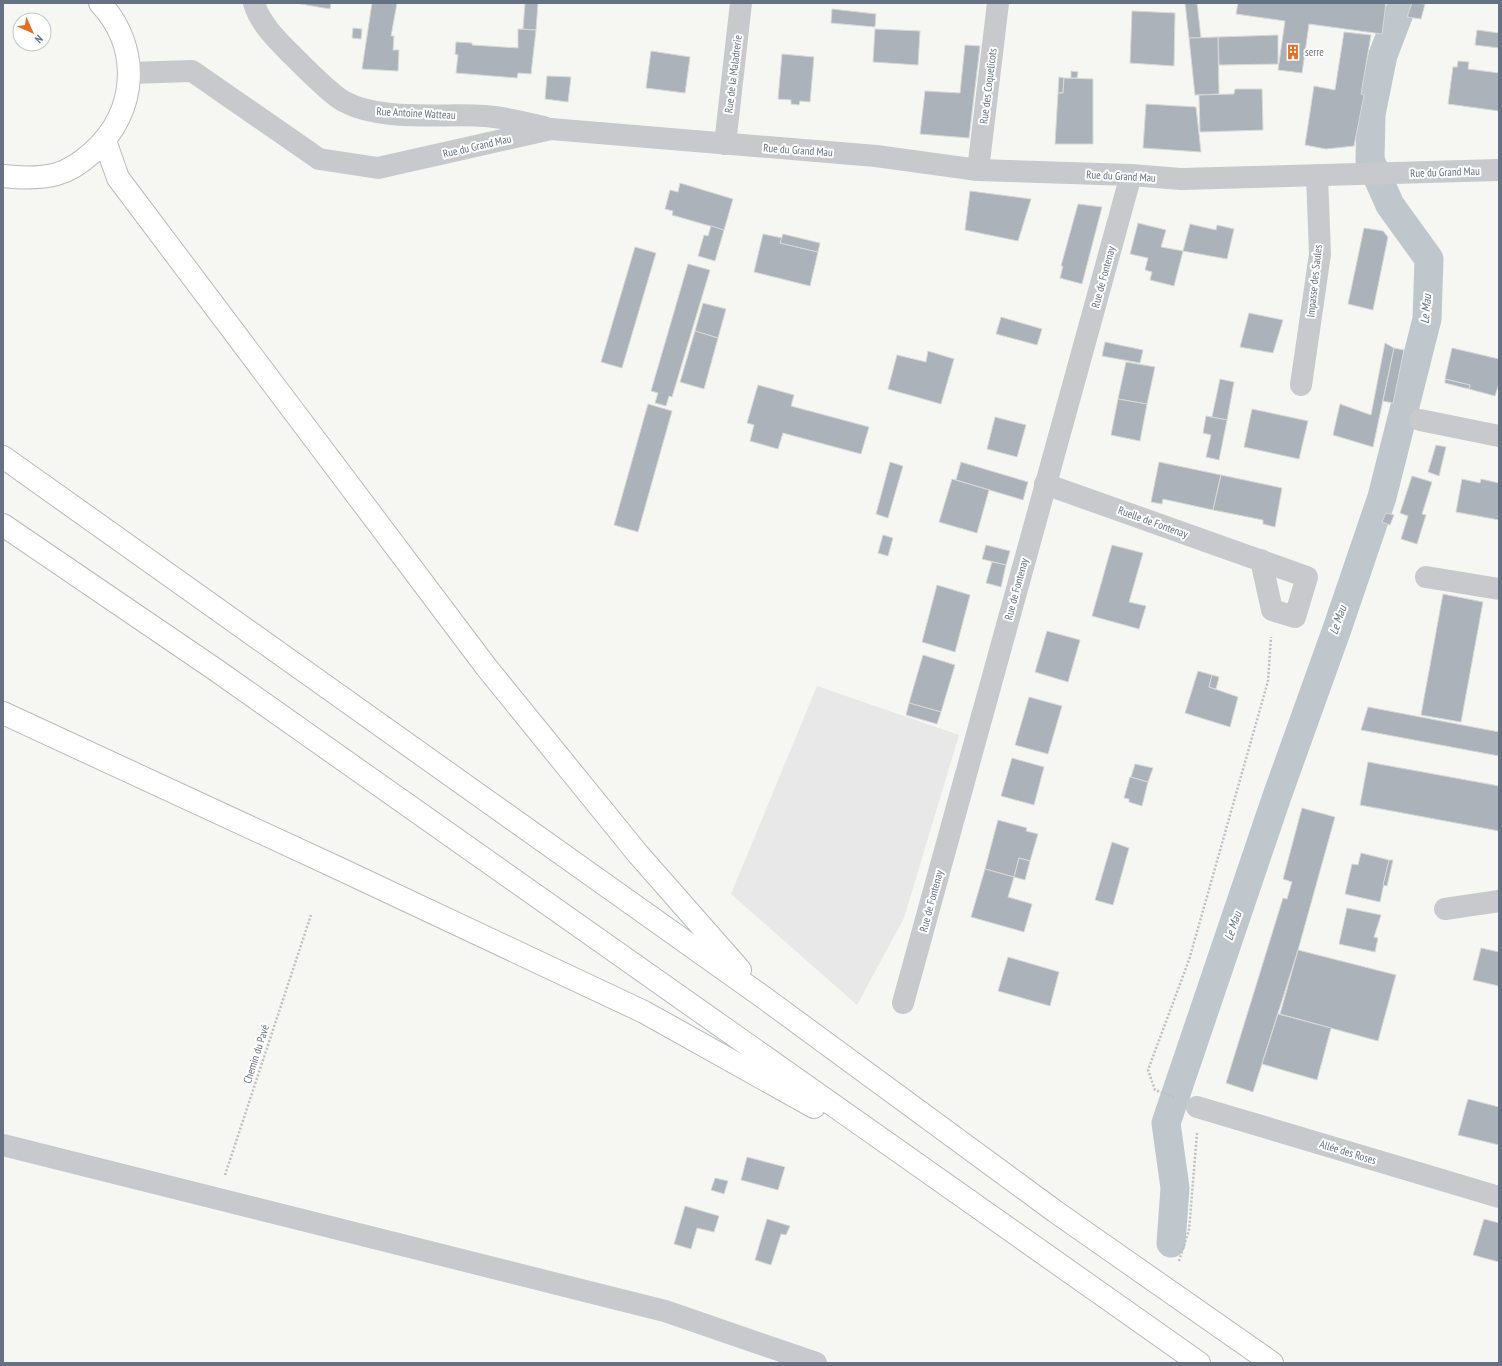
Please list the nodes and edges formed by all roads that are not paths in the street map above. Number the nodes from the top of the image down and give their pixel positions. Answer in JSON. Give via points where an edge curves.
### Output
{"nodes":[{"id":1,"x":100,"y":3,"type":"edge"},
{"id":2,"x":254,"y":3,"type":"edge"},
{"id":3,"x":742,"y":3,"type":"edge"},
{"id":4,"x":998,"y":3,"type":"edge"},
{"id":5,"x":129,"y":73,"type":"junction"},
{"id":6,"x":552,"y":129,"type":"junction"},
{"id":7,"x":105,"y":141,"type":"junction"},
{"id":8,"x":725,"y":144,"type":"junction"},
{"id":9,"x":978,"y":170,"type":"junction"},
{"id":10,"x":1499,"y":170,"type":"edge"},
{"id":11,"x":1130,"y":175,"type":"junction"},
{"id":12,"x":3,"y":176,"type":"edge"},
{"id":13,"x":1317,"y":176,"type":"junction"},
{"id":14,"x":1300,"y":385,"type":"dead end"},
{"id":15,"x":1420,"y":420,"type":"dead end"},
{"id":16,"x":1499,"y":436,"type":"edge"},
{"id":17,"x":3,"y":457,"type":"edge"},
{"id":18,"x":1045,"y":484,"type":"junction"},
{"id":19,"x":3,"y":525,"type":"edge"},
{"id":20,"x":1261,"y":560,"type":"junction"},
{"id":21,"x":1426,"y":577,"type":"dead end"},
{"id":22,"x":1499,"y":588,"type":"edge"},
{"id":23,"x":3,"y":713,"type":"edge"},
{"id":24,"x":1499,"y":901,"type":"edge"},
{"id":25,"x":1446,"y":910,"type":"dead end"},
{"id":26,"x":763,"y":997,"type":"junction"},
{"id":27,"x":903,"y":1003,"type":"dead end"},
{"id":28,"x":1197,"y":1107,"type":"road end"},
{"id":29,"x":3,"y":1145,"type":"edge"},
{"id":30,"x":915,"y":1163,"type":"junction"},
{"id":31,"x":1499,"y":1197,"type":"edge"},
{"id":32,"x":816,"y":1363,"type":"edge"},
{"id":33,"x":1199,"y":1363,"type":"edge"},
{"id":34,"x":1272,"y":1363,"type":"edge"}],
"edges":[{"from":1,"to":5,"type":"main road","via":[[111,16],[124,43]]},
{"from":2,"to":6,"type":"street","name":"Rue Antoine Watteau","via":[[263,22],[275,38],[343,101],[375,111],[417,115],[486,116]]},
{"from":3,"to":8,"type":"street","name":"Rue de la Maladrerie"},
{"from":4,"to":9,"type":"street","name":"Rue des Coquelicots"},
{"from":5,"to":6,"type":"street","name":"Rue du Grand Mau","via":[[192,71],[319,159],[378,168]]},
{"from":5,"to":7,"type":"main road","via":[[127,98],[119,121]]},
{"from":6,"to":8,"type":"street","name":"Rue du Grand Mau"},
{"from":7,"to":12,"type":"main road","via":[[84,161],[58,174],[29,179]]},
{"from":7,"to":26,"type":"main road","via":[[118,178],[487,668],[638,854]]},
{"from":8,"to":9,"type":"street","name":"Rue du Grand Mau","via":[[876,156]]},
{"from":9,"to":11,"type":"street","name":"Rue du Grand Mau"},
{"from":10,"to":13,"type":"street","name":"Rue du Grand Mau"},
{"from":11,"to":13,"type":"street","name":"Rue du Grand Mau","via":[[1181,179]]},
{"from":11,"to":18,"type":"street","name":"Rue de Fontenay"},
{"from":13,"to":14,"type":"street","name":"Impasse des Saules","via":[[1320,254]]},
{"from":15,"to":16,"type":"street"},
{"from":17,"to":26,"type":"main road"},
{"from":18,"to":20,"type":"street","name":"Ruelle de Fontenay"},
{"from":18,"to":27,"type":"street","name":"Rue de Fontenay"},
{"from":19,"to":30,"type":"main road","via":[[223,675]]},
{"from":20,"to":20,"type":"street","name":"Ruelle de Fontenay","via":[[1272,610],[1295,617],[1307,577]]},
{"from":21,"to":22,"type":"street"},
{"from":23,"to":30,"type":"main road","via":[[644,1012]]},
{"from":24,"to":25,"type":"street"},
{"from":26,"to":34,"type":"main road","via":[[1056,1212]]},
{"from":28,"to":31,"type":"street","name":"Allée des Roses"},
{"from":29,"to":32,"type":"street","via":[[665,1311]]},
{"from":30,"to":33,"type":"main road"}]}
